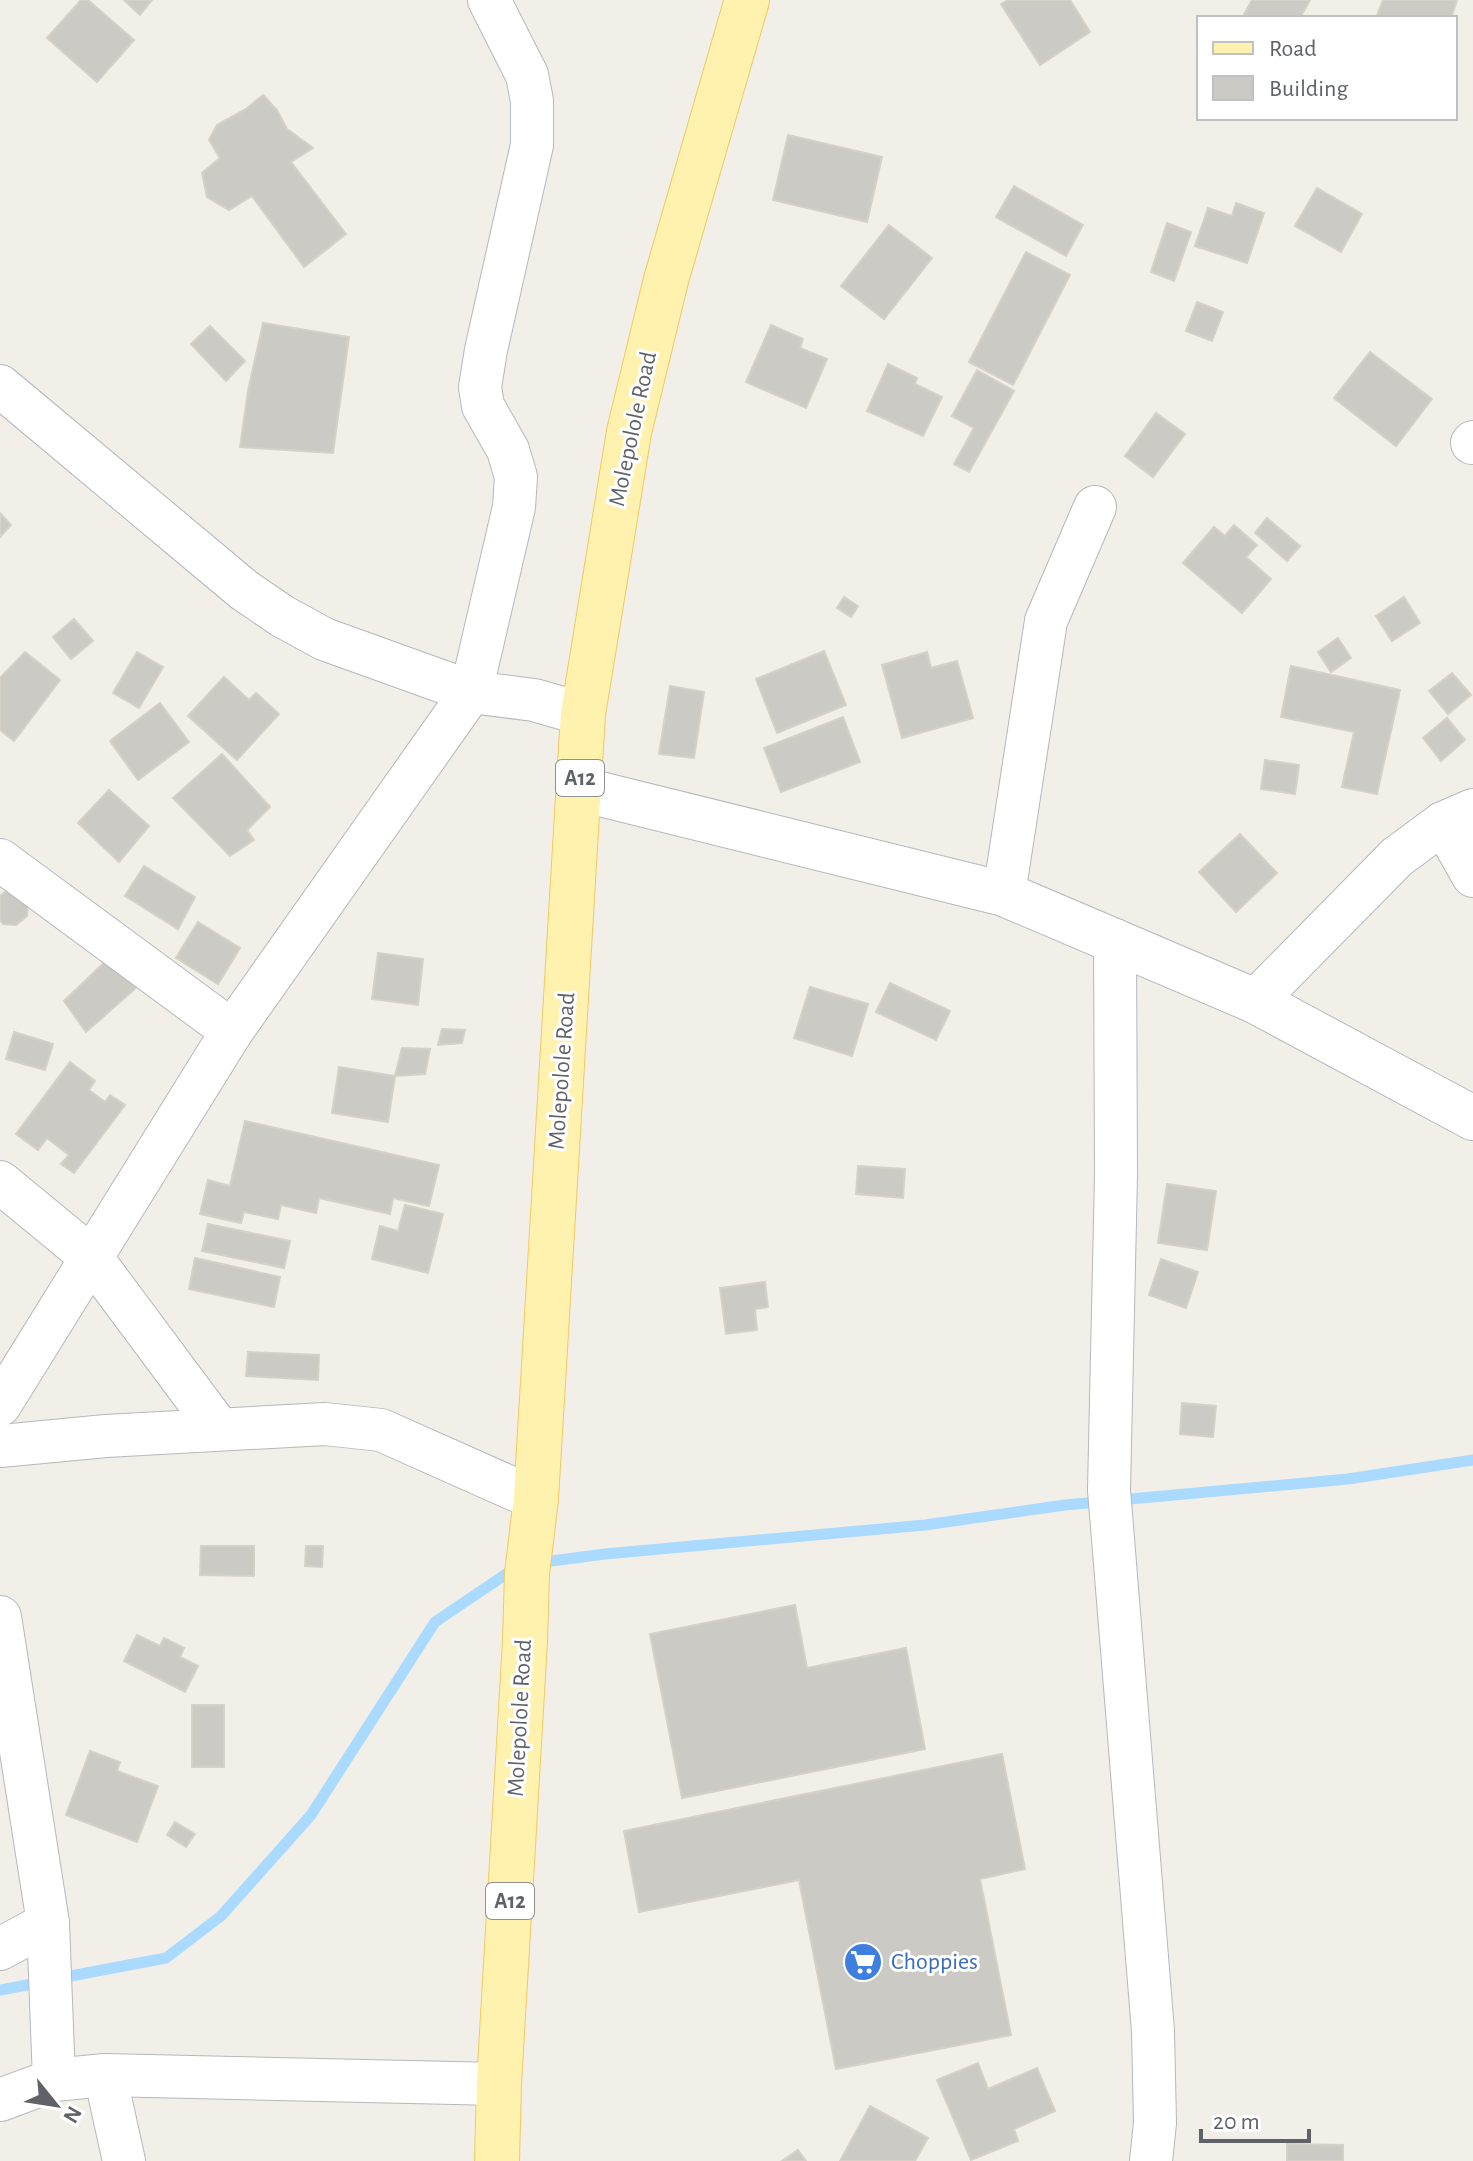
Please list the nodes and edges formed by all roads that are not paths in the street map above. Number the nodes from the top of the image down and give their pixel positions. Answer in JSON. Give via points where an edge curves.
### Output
{"nodes":[{"id":1,"x":489,"y":0,"type":"edge"},
{"id":2,"x":747,"y":0,"type":"edge"},
{"id":3,"x":0,"y":386,"type":"edge"},
{"id":4,"x":1095,"y":507,"type":"dead end"},
{"id":5,"x":471,"y":692,"type":"junction"},
{"id":6,"x":583,"y":714,"type":"junction"},
{"id":7,"x":580,"y":789,"type":"junction"},
{"id":8,"x":1458,"y":817,"type":"edge"},
{"id":9,"x":0,"y":860,"type":"edge"},
{"id":10,"x":1473,"y":876,"type":"edge"},
{"id":11,"x":1004,"y":894,"type":"junction"},
{"id":12,"x":1115,"y":940,"type":"junction"},
{"id":13,"x":1255,"y":1001,"type":"junction"},
{"id":14,"x":232,"y":1031,"type":"junction"},
{"id":15,"x":1473,"y":1118,"type":"edge"},
{"id":16,"x":0,"y":1182,"type":"edge"},
{"id":17,"x":91,"y":1257,"type":"junction"},
{"id":18,"x":0,"y":1405,"type":"edge"},
{"id":19,"x":219,"y":1429,"type":"junction"},
{"id":20,"x":0,"y":1446,"type":"edge"},
{"id":21,"x":536,"y":1499,"type":"junction"},
{"id":22,"x":0,"y":1617,"type":"edge"},
{"id":23,"x":48,"y":1923,"type":"junction"},
{"id":24,"x":0,"y":1949,"type":"edge"},
{"id":25,"x":105,"y":2075,"type":"junction"},
{"id":26,"x":54,"y":2080,"type":"junction"},
{"id":27,"x":499,"y":2084,"type":"junction"},
{"id":28,"x":0,"y":2100,"type":"edge"},
{"id":29,"x":124,"y":2161,"type":"edge"},
{"id":30,"x":497,"y":2161,"type":"edge"},
{"id":31,"x":1151,"y":2161,"type":"edge"}],
"edges":[{"from":1,"to":5,"type":"street","via":[[527,75],[532,145],[480,387],[483,406],[508,450],[516,477],[514,507]]},
{"from":2,"to":6,"type":"main road","name":"Molepolole Road","number":"A12","via":[[666,280],[629,432]]},
{"from":3,"to":5,"type":"street","via":[[282,616],[324,639]]},
{"from":4,"to":11,"type":"street","via":[[1046,621]]},
{"from":5,"to":6,"type":"street","via":[[534,700]]},
{"from":5,"to":14,"type":"street"},
{"from":6,"to":7,"type":"main road","name":"Molepolole Road","number":"A12"},
{"from":7,"to":11,"type":"street"},
{"from":7,"to":21,"type":"main road","name":"Molepolole Road","number":"A12"},
{"from":8,"to":10,"type":"street"},
{"from":8,"to":13,"type":"street","via":[[1397,857]]},
{"from":9,"to":14,"type":"street"},
{"from":11,"to":12,"type":"street"},
{"from":12,"to":13,"type":"street"},
{"from":12,"to":31,"type":"street","via":[[1109,1490],[1153,2031]]},
{"from":13,"to":15,"type":"street"},
{"from":14,"to":17,"type":"street"},
{"from":16,"to":17,"type":"street"},
{"from":17,"to":18,"type":"street"},
{"from":17,"to":19,"type":"street"},
{"from":19,"to":20,"type":"street"},
{"from":19,"to":21,"type":"street","via":[[325,1424],[381,1430]]},
{"from":21,"to":27,"type":"main road","name":"Molepolole Road","number":"A12","via":[[527,1574]]},
{"from":22,"to":23,"type":"street"},
{"from":23,"to":24,"type":"street"},
{"from":23,"to":26,"type":"street"},
{"from":25,"to":26,"type":"street"},
{"from":25,"to":27,"type":"street"},
{"from":25,"to":29,"type":"street"},
{"from":26,"to":28,"type":"street"},
{"from":27,"to":30,"type":"main road","name":"Molepolole Road","number":"A12"}]}
